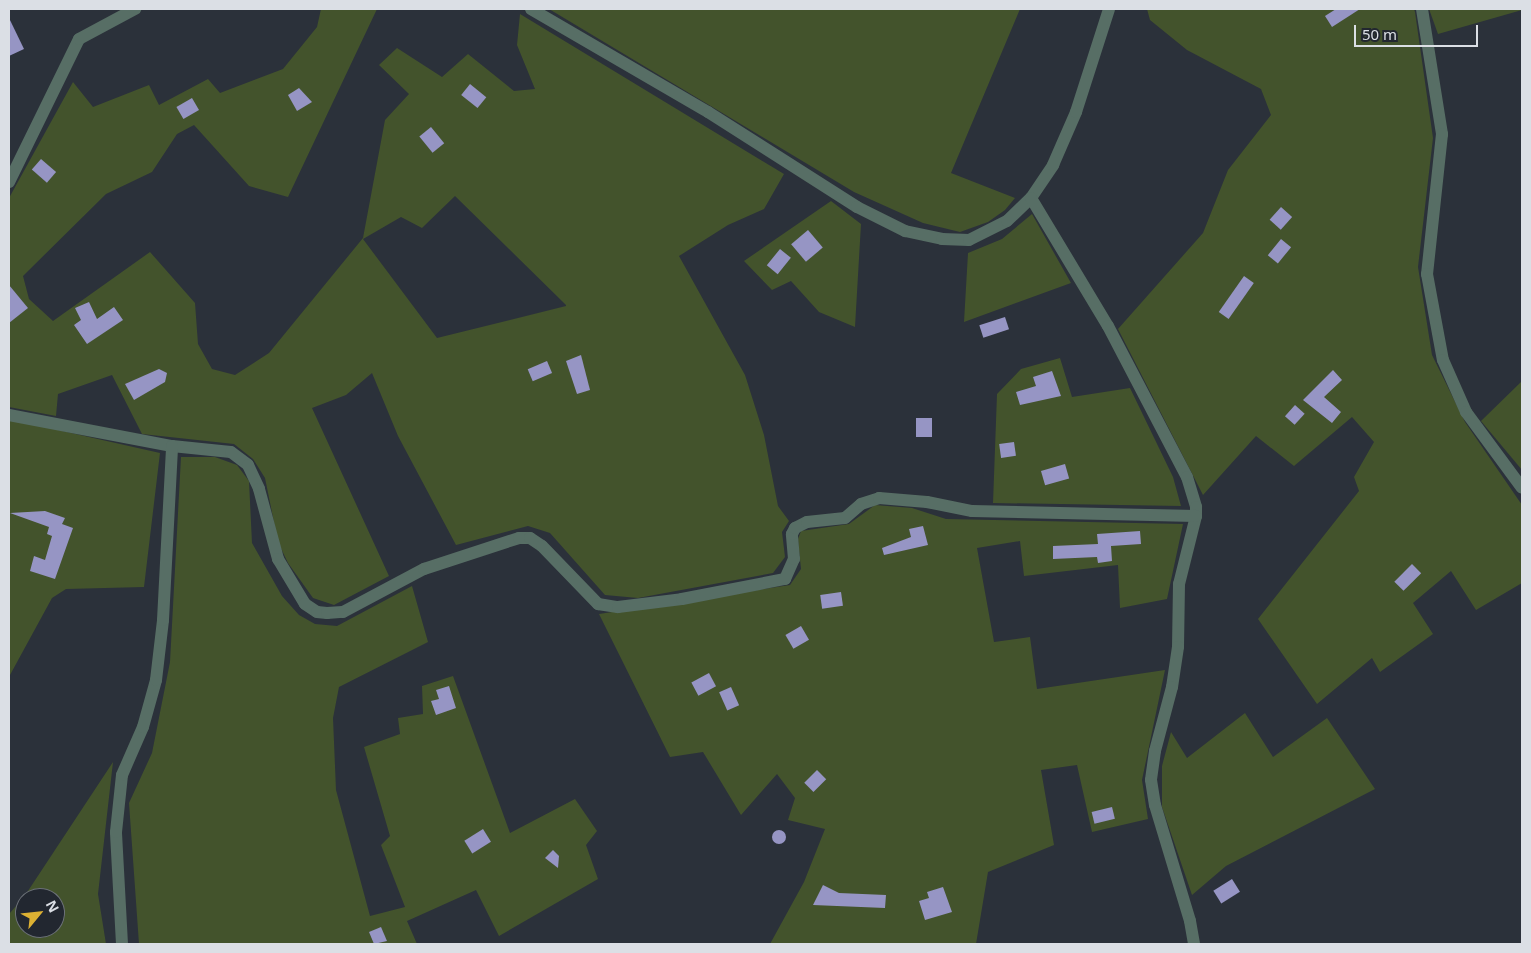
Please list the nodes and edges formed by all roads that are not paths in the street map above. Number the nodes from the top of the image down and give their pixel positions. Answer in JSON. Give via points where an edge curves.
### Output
{"nodes":[{"id":1,"x":135,"y":9,"type":"edge"},
{"id":2,"x":531,"y":9,"type":"edge"},
{"id":3,"x":1109,"y":9,"type":"edge"},
{"id":4,"x":1422,"y":9,"type":"edge"},
{"id":5,"x":9,"y":182,"type":"edge"},
{"id":6,"x":1031,"y":198,"type":"junction"},
{"id":7,"x":9,"y":415,"type":"edge"},
{"id":8,"x":172,"y":446,"type":"junction"},
{"id":9,"x":1522,"y":488,"type":"edge"},
{"id":10,"x":1196,"y":516,"type":"junction"},
{"id":11,"x":122,"y":944,"type":"edge"},
{"id":12,"x":1194,"y":944,"type":"edge"}],
"edges":[{"from":1,"to":5,"type":"street","via":[[108,20],[79,39]]},
{"from":2,"to":6,"type":"street","via":[[708,112],[857,207],[905,231],[942,239],[969,240],[1006,221]]},
{"from":3,"to":6,"type":"street","via":[[1076,112],[1053,165]]},
{"from":4,"to":9,"type":"street","via":[[1442,134],[1428,274],[1444,360],[1466,412]]},
{"from":6,"to":10,"type":"street","via":[[1108,326],[1159,422],[1187,477]]},
{"from":7,"to":8,"type":"street"},
{"from":8,"to":10,"type":"street","via":[[231,452],[248,464],[259,489],[278,559],[305,604],[317,612],[327,613],[343,612],[424,569],[519,538],[530,538],[542,546],[598,604],[618,607],[682,599],[785,579],[794,560],[792,534],[795,528],[807,522],[845,518],[861,504],[879,498],[927,502],[972,511]]},
{"from":8,"to":11,"type":"street","via":[[163,620],[156,680],[143,727],[122,775],[116,832]]},
{"from":10,"to":12,"type":"street","via":[[1179,584],[1178,647],[1152,780],[1155,805]]}]}
